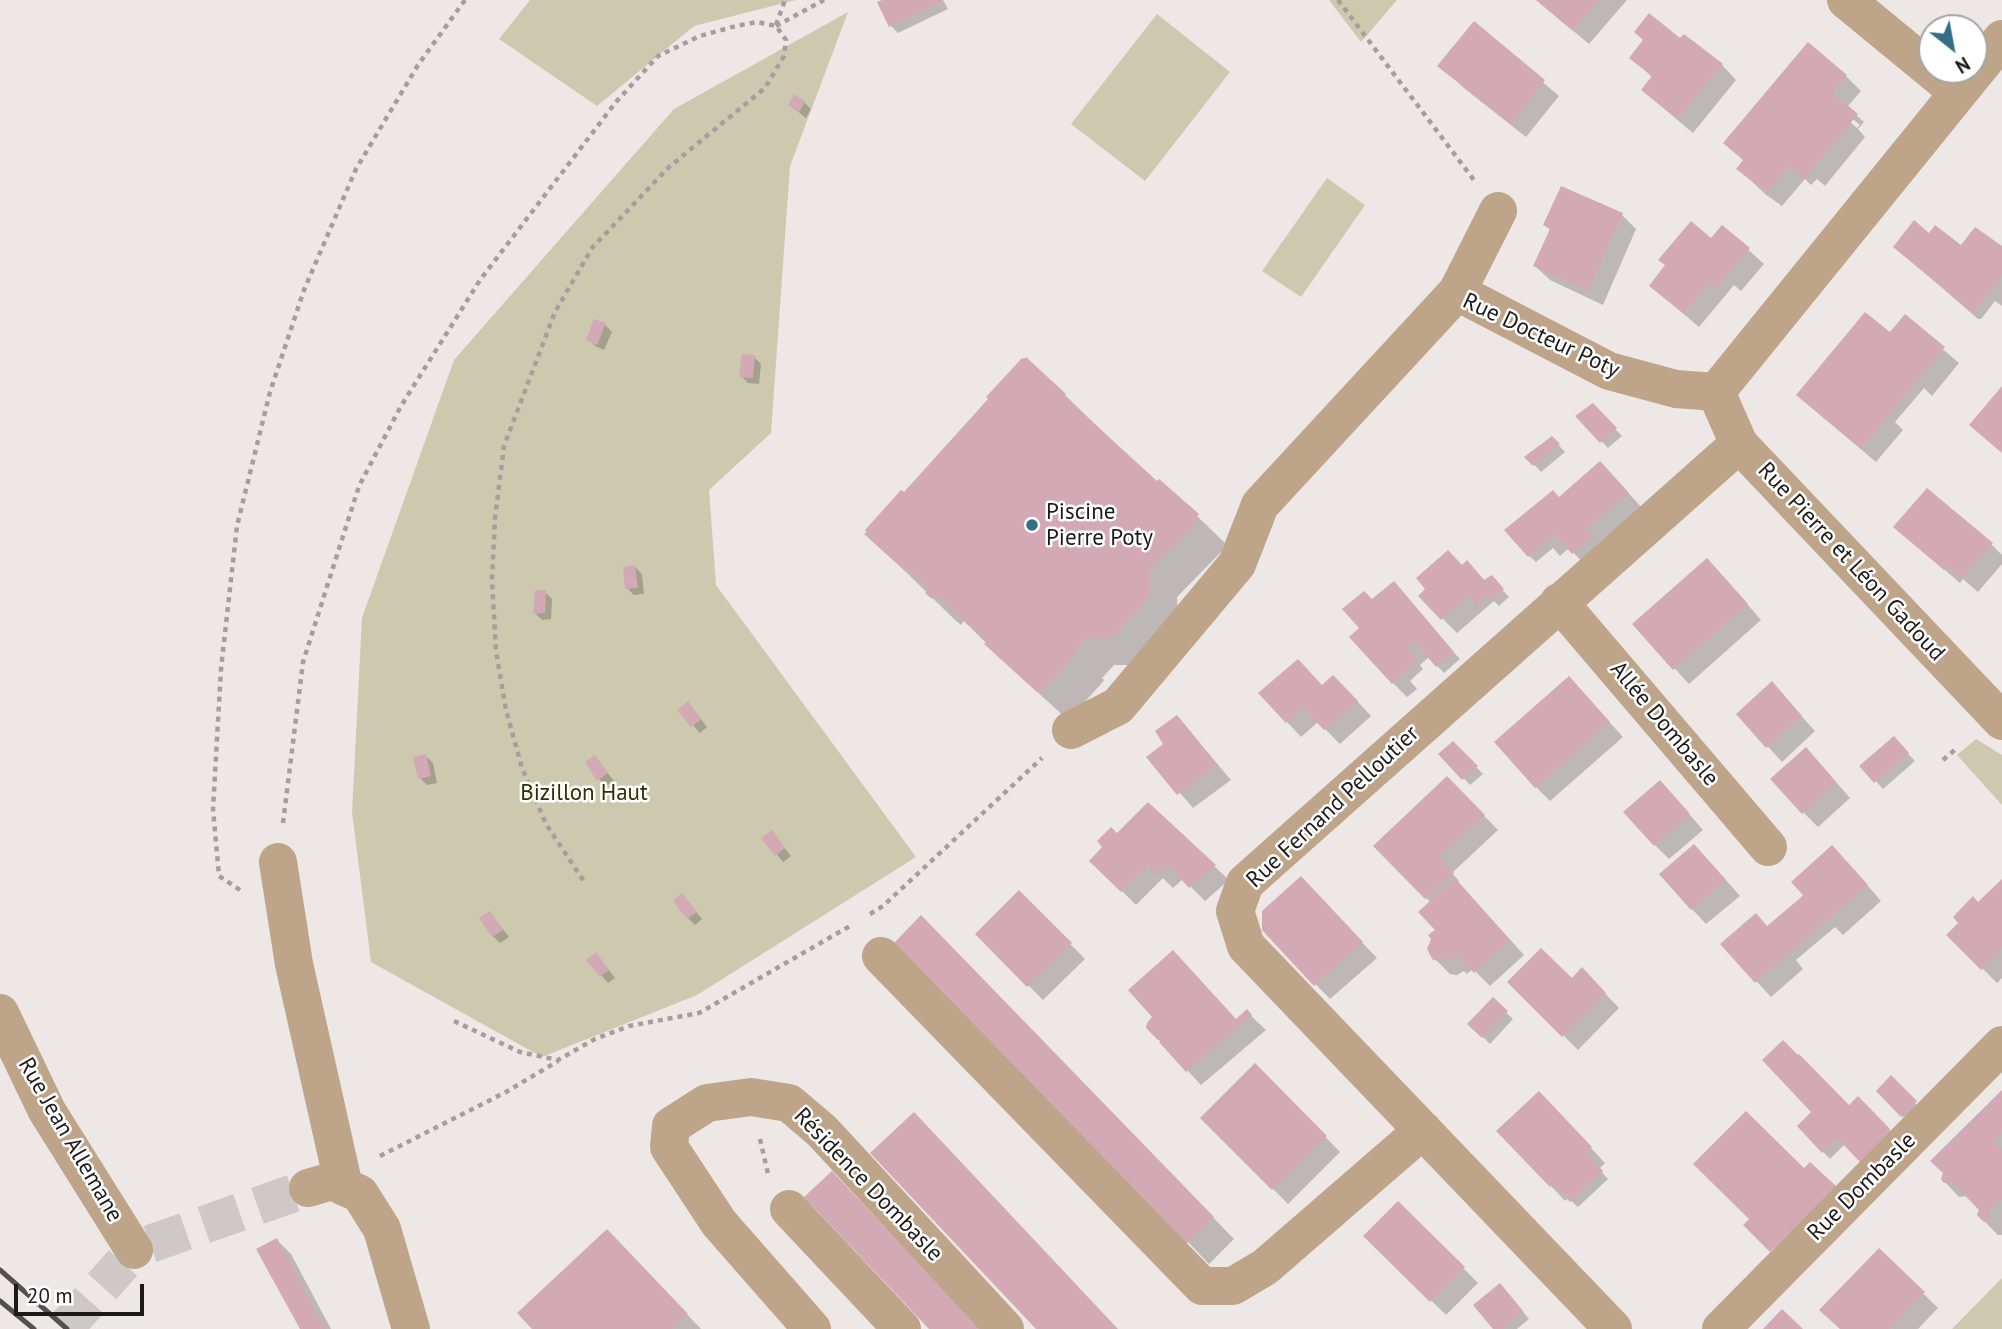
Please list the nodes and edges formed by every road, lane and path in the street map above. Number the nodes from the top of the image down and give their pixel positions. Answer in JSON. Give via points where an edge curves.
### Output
{"nodes":[{"id":1,"x":464,"y":0,"type":"edge"},
{"id":2,"x":785,"y":0,"type":"edge"},
{"id":3,"x":824,"y":0,"type":"edge"},
{"id":4,"x":1338,"y":0,"type":"edge"},
{"id":5,"x":1846,"y":0,"type":"edge"},
{"id":6,"x":776,"y":26,"type":"junction"},
{"id":7,"x":2002,"y":39,"type":"edge"},
{"id":8,"x":1958,"y":92,"type":"junction"},
{"id":9,"x":1498,"y":211,"type":"joint"},
{"id":10,"x":1457,"y":292,"type":"junction"},
{"id":11,"x":1716,"y":392,"type":"junction"},
{"id":12,"x":1739,"y":444,"type":"junction"},
{"id":13,"x":1559,"y":602,"type":"junction"},
{"id":14,"x":2002,"y":721,"type":"edge"},
{"id":15,"x":1071,"y":730,"type":"joint"},
{"id":16,"x":1956,"y":749,"type":"dead end"},
{"id":17,"x":1943,"y":760,"type":"dead end"},
{"id":18,"x":1768,"y":847,"type":"dead end"},
{"id":19,"x":278,"y":862,"type":"joint"},
{"id":20,"x":219,"y":876,"type":"dead end"},
{"id":21,"x":585,"y":883,"type":"dead end"},
{"id":22,"x":881,"y":956,"type":"dead end"},
{"id":23,"x":0,"y":1013,"type":"edge"},
{"id":24,"x":454,"y":1021,"type":"dead end"},
{"id":25,"x":2002,"y":1045,"type":"edge"},
{"id":26,"x":558,"y":1060,"type":"junction"},
{"id":27,"x":751,"y":1097,"type":"junction"},
{"id":28,"x":1423,"y":1130,"type":"junction"},
{"id":29,"x":332,"y":1183,"type":"junction"},
{"id":30,"x":789,"y":1209,"type":"joint"},
{"id":31,"x":136,"y":1252,"type":"dead end"},
{"id":32,"x":411,"y":1329,"type":"edge"},
{"id":33,"x":812,"y":1329,"type":"edge"},
{"id":34,"x":902,"y":1329,"type":"edge"},
{"id":35,"x":1005,"y":1329,"type":"edge"},
{"id":36,"x":1613,"y":1329,"type":"edge"},
{"id":37,"x":1721,"y":1329,"type":"edge"}],
"edges":[{"from":1,"to":20,"type":"path","via":[[418,65],[356,169],[304,290],[270,392],[237,526],[221,669],[213,809]]},
{"from":2,"to":6,"type":"path"},
{"from":3,"to":6,"type":"path"},
{"from":4,"to":9,"type":"path"},
{"from":5,"to":8,"type":"street"},
{"from":6,"to":19,"type":"path","via":[[757,22],[736,26],[700,36],[658,56],[616,102],[480,280],[401,406],[359,486],[303,662]]},
{"from":6,"to":21,"type":"path","via":[[786,40],[784,56],[765,88],[669,167],[592,248],[555,312],[504,446],[492,580],[496,651],[506,710],[522,768],[546,824]]},
{"from":7,"to":8,"type":"street"},
{"from":8,"to":11,"type":"street"},
{"from":9,"to":10,"type":"street"},
{"from":10,"to":11,"type":"street","name":"Rue Docteur Poty","via":[[1609,371],[1676,389]]},
{"from":10,"to":15,"type":"street","name":"Rue Docteur Poty","via":[[1260,505],[1237,564],[1118,706]]},
{"from":11,"to":12,"type":"street","name":"Rue Pierre et Léon Gadoud"},
{"from":12,"to":13,"type":"street","name":"Rue Fernand Pelloutier"},
{"from":12,"to":14,"type":"street","name":"Rue Pierre et Léon Gadoud"},
{"from":13,"to":18,"type":"street","name":"Allée Dombasle"},
{"from":13,"to":28,"type":"street","name":"Rue Fernand Pelloutier","via":[[1245,883],[1235,911],[1246,946]]},
{"from":15,"to":26,"type":"path","via":[[883,906],[699,1013],[629,1026]]},
{"from":16,"to":17,"type":"path"},
{"from":19,"to":29,"type":"street"},
{"from":22,"to":28,"type":"street","via":[[1202,1286],[1233,1286],[1265,1267]]},
{"from":23,"to":31,"type":"street","name":"Rue Jean Allemane","via":[[47,1111]]},
{"from":24,"to":26,"type":"path","via":[[520,1052]]},
{"from":25,"to":37,"type":"street","name":"Rue Dombasle"},
{"from":26,"to":29,"type":"path"},
{"from":27,"to":30,"type":"path","via":[[767,1172]]},
{"from":27,"to":33,"type":"street","name":"Résidence Dombasle","via":[[707,1103],[671,1126],[669,1147],[719,1223]]},
{"from":27,"to":35,"type":"street","name":"Résidence Dombasle","via":[[789,1103],[822,1130]]},
{"from":28,"to":36,"type":"street","name":"Rue Fernand Pelloutier"},
{"from":29,"to":32,"type":"street","via":[[360,1194],[382,1229]]},
{"from":30,"to":34,"type":"street"}]}
